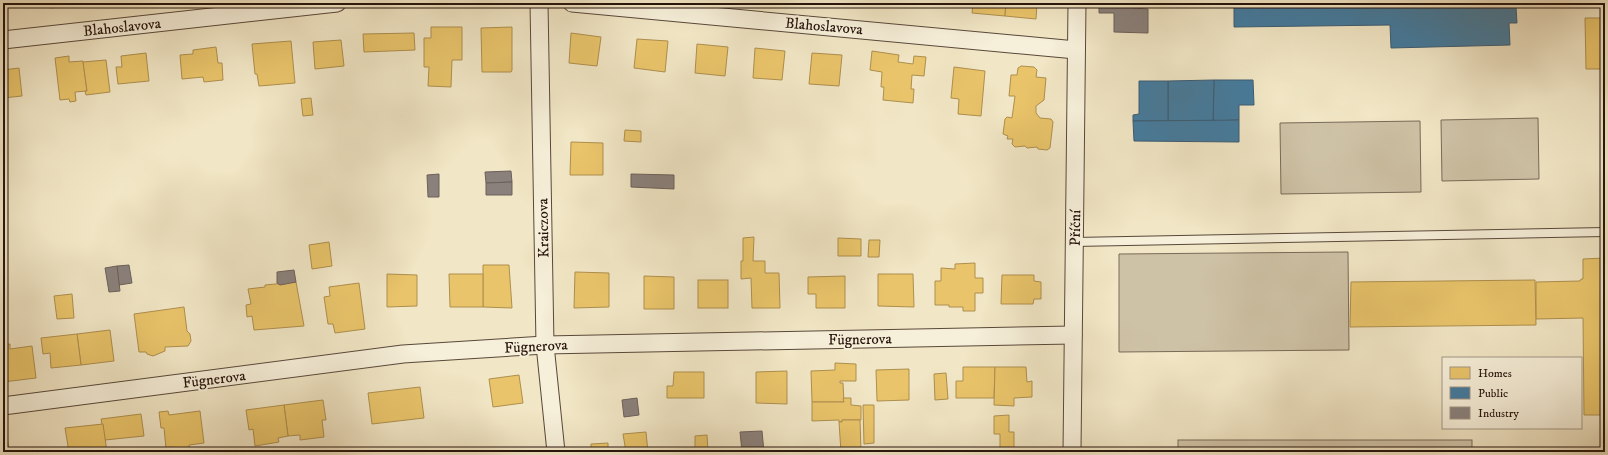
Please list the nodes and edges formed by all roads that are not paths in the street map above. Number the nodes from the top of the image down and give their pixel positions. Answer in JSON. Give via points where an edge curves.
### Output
{"nodes":[{"id":1,"x":337,"y":3,"type":"edge"},
{"id":2,"x":539,"y":3,"type":"edge"},
{"id":3,"x":572,"y":3,"type":"edge"},
{"id":4,"x":1077,"y":3,"type":"edge"},
{"id":5,"x":3,"y":40,"type":"edge"},
{"id":6,"x":1076,"y":50,"type":"junction"},
{"id":7,"x":1605,"y":232,"type":"edge"},
{"id":8,"x":1074,"y":242,"type":"junction"},
{"id":9,"x":1073,"y":335,"type":"junction"},
{"id":10,"x":545,"y":345,"type":"junction"},
{"id":11,"x":3,"y":406,"type":"edge"},
{"id":12,"x":556,"y":452,"type":"edge"},
{"id":13,"x":1072,"y":452,"type":"edge"}],
"edges":[{"from":1,"to":5,"type":"street","name":"Blahoslavova"},
{"from":2,"to":10,"type":"street","name":"Kraiczova"},
{"from":3,"to":6,"type":"street","name":"Blahoslavova"},
{"from":4,"to":6,"type":"street","name":"Příční"},
{"from":6,"to":8,"type":"street","name":"Příční"},
{"from":7,"to":8,"type":"lane"},
{"from":8,"to":9,"type":"street","name":"Příční"},
{"from":9,"to":10,"type":"street","name":"Fügnerova"},
{"from":9,"to":13,"type":"street","name":"Příční"},
{"from":10,"to":11,"type":"street","name":"Fügnerova","via":[[404,354]]},
{"from":10,"to":12,"type":"street","name":"Kraiczova"}]}
